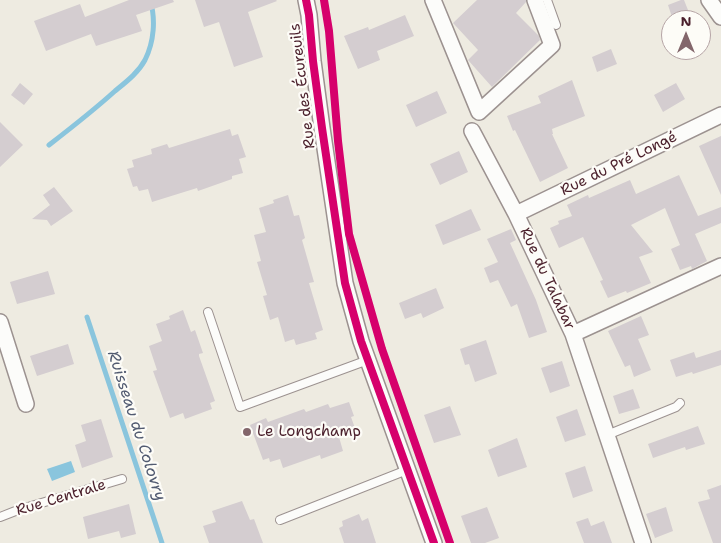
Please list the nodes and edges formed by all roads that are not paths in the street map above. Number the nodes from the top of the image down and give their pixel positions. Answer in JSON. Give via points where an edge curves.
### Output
{"nodes":[{"id":1,"x":306,"y":0,"type":"edge"},
{"id":2,"x":433,"y":0,"type":"edge"},
{"id":3,"x":535,"y":0,"type":"edge"},
{"id":4,"x":547,"y":0,"type":"edge"},
{"id":5,"x":709,"y":0,"type":"edge"},
{"id":6,"x":721,"y":17,"type":"edge"},
{"id":7,"x":556,"y":25,"type":"dead end"},
{"id":8,"x":721,"y":115,"type":"edge"},
{"id":9,"x":472,"y":131,"type":"dead end"},
{"id":10,"x":516,"y":214,"type":"junction"},
{"id":11,"x":721,"y":266,"type":"edge"},
{"id":12,"x":208,"y":312,"type":"dead end"},
{"id":13,"x":0,"y":322,"type":"edge"},
{"id":14,"x":573,"y":334,"type":"junction"},
{"id":15,"x":368,"y":360,"type":"junction"},
{"id":16,"x":680,"y":403,"type":"dead end"},
{"id":17,"x":26,"y":404,"type":"dead end"},
{"id":18,"x":607,"y":435,"type":"junction"},
{"id":19,"x":407,"y":470,"type":"junction"},
{"id":20,"x":122,"y":479,"type":"dead end"},
{"id":21,"x":0,"y":517,"type":"edge"},
{"id":22,"x":280,"y":520,"type":"dead end"},
{"id":23,"x":434,"y":543,"type":"edge"},
{"id":24,"x":643,"y":543,"type":"edge"}],
"edges":[{"from":1,"to":15,"type":"street","name":"Rue des Écureuils","via":[[345,282]]},
{"from":2,"to":3,"type":"street","via":[[479,112],[552,45]]},
{"from":4,"to":7,"type":"lane"},
{"from":5,"to":6,"type":"street"},
{"from":8,"to":10,"type":"street","name":"Rue du Pré Longé"},
{"from":9,"to":10,"type":"street","name":"Rue du Talabar"},
{"from":10,"to":14,"type":"street","name":"Rue du Talabar"},
{"from":11,"to":14,"type":"street"},
{"from":12,"to":15,"type":"lane","via":[[240,407]]},
{"from":13,"to":17,"type":"street"},
{"from":14,"to":18,"type":"street","name":"Rue du Talabar"},
{"from":15,"to":19,"type":"street","name":"Rue des Écureuils"},
{"from":16,"to":18,"type":"lane"},
{"from":18,"to":24,"type":"street","name":"Rue du Talabar"},
{"from":19,"to":22,"type":"lane"},
{"from":19,"to":23,"type":"street","name":"Rue des Écureuils"},
{"from":20,"to":21,"type":"lane","name":"Rue Centrale"}]}
